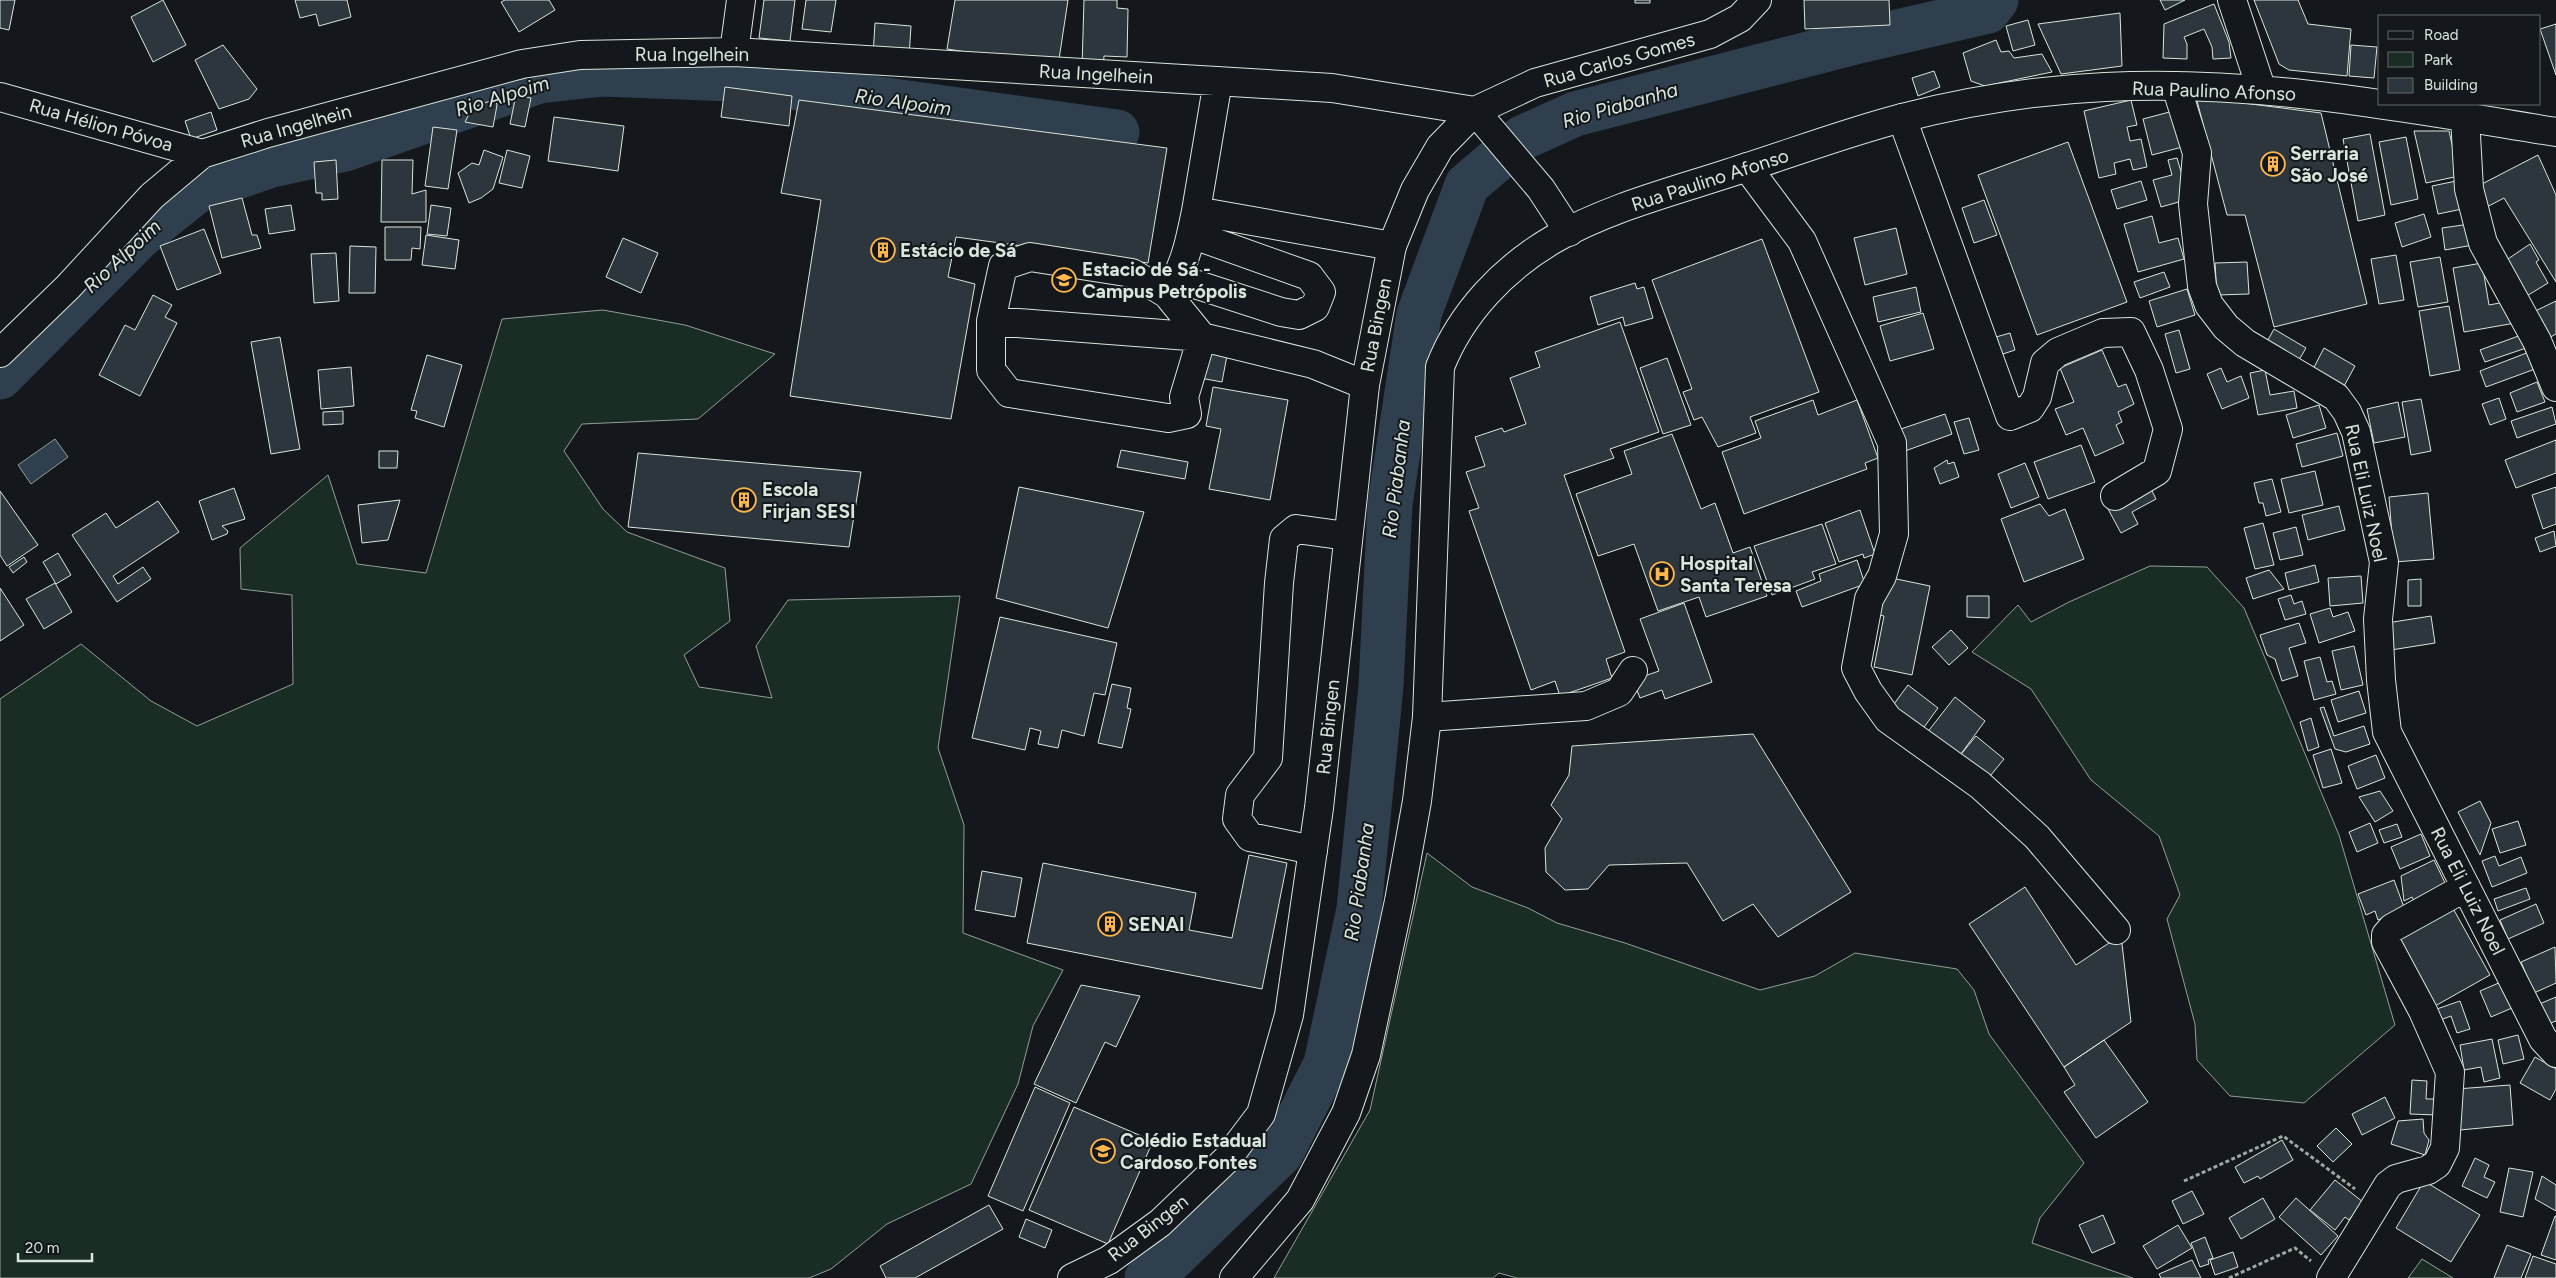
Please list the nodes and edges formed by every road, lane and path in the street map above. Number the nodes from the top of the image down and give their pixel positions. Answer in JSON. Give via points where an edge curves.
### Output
{"nodes":[{"id":1,"x":742,"y":0,"type":"edge"},
{"id":2,"x":1757,"y":0,"type":"edge"},
{"id":3,"x":2232,"y":0,"type":"edge"},
{"id":4,"x":734,"y":52,"type":"junction"},
{"id":5,"x":1218,"y":81,"type":"junction"},
{"id":6,"x":2176,"y":86,"type":"junction"},
{"id":7,"x":2261,"y":88,"type":"junction"},
{"id":8,"x":0,"y":97,"type":"edge"},
{"id":9,"x":1475,"y":111,"type":"junction"},
{"id":10,"x":1902,"y":118,"type":"junction"},
{"id":11,"x":2465,"y":118,"type":"junction"},
{"id":12,"x":2556,"y":132,"type":"edge"},
{"id":13,"x":202,"y":154,"type":"junction"},
{"id":14,"x":1748,"y":167,"type":"junction"},
{"id":15,"x":1193,"y":223,"type":"junction"},
{"id":16,"x":1569,"y":232,"type":"junction"},
{"id":17,"x":1392,"y":246,"type":"junction"},
{"id":18,"x":1172,"y":286,"type":"junction"},
{"id":19,"x":991,"y":322,"type":"junction"},
{"id":20,"x":1202,"y":337,"type":"junction"},
{"id":21,"x":0,"y":353,"type":"edge"},
{"id":22,"x":1365,"y":385,"type":"junction"},
{"id":23,"x":2556,"y":387,"type":"edge"},
{"id":24,"x":2115,"y":496,"type":"dead end"},
{"id":25,"x":1347,"y":536,"type":"junction"},
{"id":26,"x":1633,"y":671,"type":"dead end"},
{"id":27,"x":1427,"y":716,"type":"junction"},
{"id":28,"x":1313,"y":850,"type":"junction"},
{"id":29,"x":2466,"y":887,"type":"junction"},
{"id":30,"x":2116,"y":930,"type":"dead end"},
{"id":31,"x":2556,"y":1053,"type":"edge"},
{"id":32,"x":2184,"y":1181,"type":"dead end"},
{"id":33,"x":2376,"y":1204,"type":"junction"},
{"id":34,"x":1072,"y":1278,"type":"edge"},
{"id":35,"x":1234,"y":1278,"type":"edge"},
{"id":36,"x":2229,"y":1278,"type":"edge"},
{"id":37,"x":2331,"y":1278,"type":"edge"}],
"edges":[{"from":1,"to":4,"type":"street"},
{"from":2,"to":9,"type":"street","name":"Rua Carlos Gomes","via":[[1740,18],[1710,34],[1535,83]]},
{"from":3,"to":7,"type":"street"},
{"from":4,"to":5,"type":"street","name":"Rua Ingelhein"},
{"from":4,"to":13,"type":"street","name":"Rua Ingelhein","via":[[580,55],[522,64]]},
{"from":5,"to":9,"type":"street","name":"Rua Ingelhein","via":[[1332,88]]},
{"from":5,"to":15,"type":"street"},
{"from":6,"to":7,"type":"street","name":"Rua Paulino Afonso"},
{"from":6,"to":10,"type":"street","name":"Rua Paulino Afonso","via":[[2105,87],[2015,96]]},
{"from":6,"to":29,"type":"street","name":"Rua Eli Luiz Noel","via":[[2197,153],[2193,204],[2202,286],[2209,305],[2226,327],[2245,343],[2336,397],[2348,412],[2356,432],[2384,562],[2378,619],[2387,732]]},
{"from":7,"to":11,"type":"street","name":"Rua Paulino Afonso"},
{"from":8,"to":13,"type":"street","name":"Rua Hélion Póvoa"},
{"from":9,"to":16,"type":"street","via":[[1542,189]]},
{"from":9,"to":17,"type":"street","name":"Rua Bingen","via":[[1440,147],[1415,190]]},
{"from":10,"to":14,"type":"street","name":"Rua Paulino Afonso"},
{"from":10,"to":24,"type":"street","via":[[2010,416],[2030,408],[2037,398],[2045,363],[2058,352],[2103,333],[2130,332],[2149,370],[2168,429],[2157,471]]},
{"from":11,"to":12,"type":"street","name":"Rua Paulino Afonso"},
{"from":11,"to":23,"type":"street","via":[[2470,189],[2483,243],[2537,341]]},
{"from":13,"to":21,"type":"street","name":"Rua Ingelhein","via":[[152,196],[68,287]]},
{"from":14,"to":16,"type":"street","name":"Rua Paulino Afonso","via":[[1630,205]]},
{"from":14,"to":30,"type":"street","via":[[1802,241],[1892,443],[1894,534],[1882,576],[1869,599],[1856,668],[1888,719],[1980,785],[2037,837]]},
{"from":15,"to":17,"type":"street"},
{"from":15,"to":18,"type":"street","via":[[1186,257]]},
{"from":15,"to":18,"type":"street","via":[[1309,276],[1321,292],[1315,308],[1299,315]]},
{"from":16,"to":27,"type":"street","via":[[1534,253],[1476,304],[1450,342],[1440,368]]},
{"from":17,"to":22,"type":"street","name":"Rua Bingen"},
{"from":18,"to":19,"type":"street","via":[[1132,274],[1030,257],[1003,266]]},
{"from":18,"to":20,"type":"street"},
{"from":19,"to":20,"type":"street"},
{"from":19,"to":20,"type":"street","via":[[991,370],[1009,393],[1168,418],[1187,414],[1184,397]]},
{"from":20,"to":22,"type":"street","via":[[1313,364]]},
{"from":22,"to":25,"type":"street","name":"Rua Bingen"},
{"from":25,"to":28,"type":"street","name":"Rua Bingen"},
{"from":25,"to":28,"type":"street","via":[[1296,529],[1284,539],[1268,758],[1240,795],[1238,819],[1250,837]]},
{"from":26,"to":27,"type":"street","via":[[1619,692],[1586,706]]},
{"from":27,"to":35,"type":"street","via":[[1417,801],[1366,1055],[1346,1113],[1300,1200]]},
{"from":28,"to":34,"type":"street","name":"Rua Bingen","via":[[1289,1015],[1261,1114],[1227,1159],[1160,1223],[1109,1260]]},
{"from":29,"to":31,"type":"street","name":"Rua Eli Luiz Noel","via":[[2543,1039]]},
{"from":29,"to":33,"type":"street","via":[[2392,928],[2386,935],[2386,942],[2423,1011],[2450,1072],[2445,1148],[2437,1164],[2428,1170],[2396,1179]]},
{"from":32,"to":33,"type":"path","via":[[2283,1136]]},
{"from":33,"to":37,"type":"street"},
{"from":36,"to":37,"type":"path","via":[[2295,1248]]}]}
